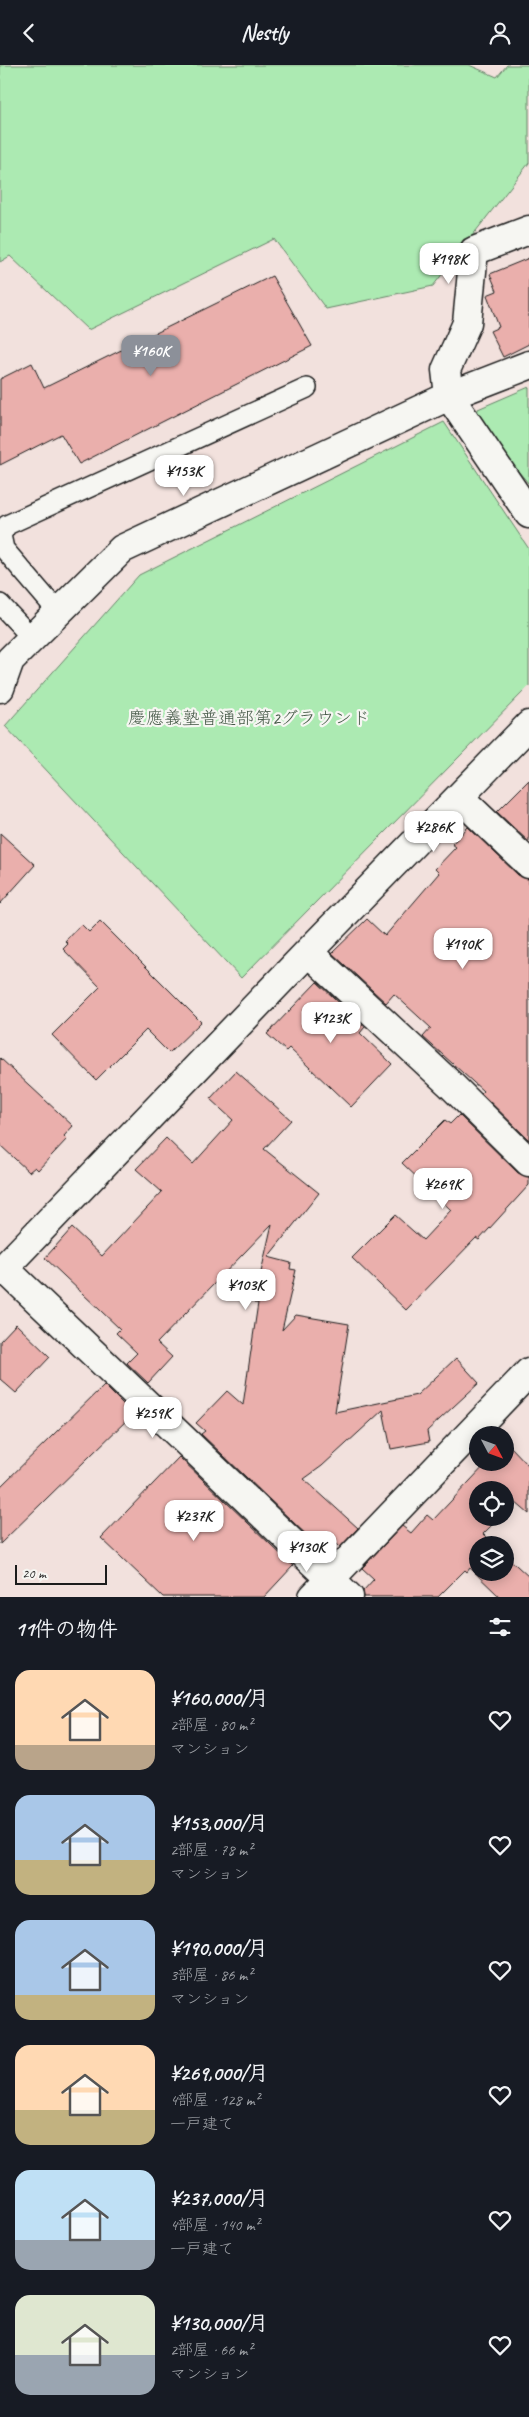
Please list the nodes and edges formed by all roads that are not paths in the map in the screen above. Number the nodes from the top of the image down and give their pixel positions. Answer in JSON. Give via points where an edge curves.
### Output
{"nodes":[{"id":1,"x":529,"y":230,"type":"edge"},
{"id":2,"x":529,"y":365,"type":"edge"},
{"id":3,"x":307,"y":388,"type":"dead end"},
{"id":4,"x":449,"y":396,"type":"junction"},
{"id":5,"x":529,"y":514,"type":"edge"},
{"id":6,"x":0,"y":604,"type":"edge"},
{"id":7,"x":58,"y":612,"type":"junction"},
{"id":8,"x":32,"y":638,"type":"junction"},
{"id":9,"x":0,"y":688,"type":"edge"},
{"id":10,"x":529,"y":725,"type":"edge"},
{"id":11,"x":459,"y":797,"type":"junction"},
{"id":12,"x":529,"y":864,"type":"edge"},
{"id":13,"x":308,"y":952,"type":"junction"},
{"id":14,"x":529,"y":1162,"type":"edge"},
{"id":15,"x":2,"y":1270,"type":"edge"},
{"id":16,"x":529,"y":1373,"type":"edge"},
{"id":17,"x":331,"y":1591,"type":"edge"}],
"edges":[{"from":1,"to":4,"type":"street","via":[[474,251],[467,323],[446,370]]},
{"from":2,"to":4,"type":"street"},
{"from":3,"to":7,"type":"lane","via":[[6,525],[1,535],[4,549]]},
{"from":4,"to":5,"type":"street"},
{"from":4,"to":7,"type":"street","via":[[122,549]]},
{"from":6,"to":8,"type":"lane"},
{"from":7,"to":8,"type":"street"},
{"from":8,"to":9,"type":"street","via":[[10,660]]},
{"from":10,"to":11,"type":"street"},
{"from":11,"to":12,"type":"street"},
{"from":11,"to":13,"type":"street"},
{"from":13,"to":14,"type":"street"},
{"from":13,"to":15,"type":"street"},
{"from":15,"to":17,"type":"street"},
{"from":16,"to":17,"type":"street"}]}
